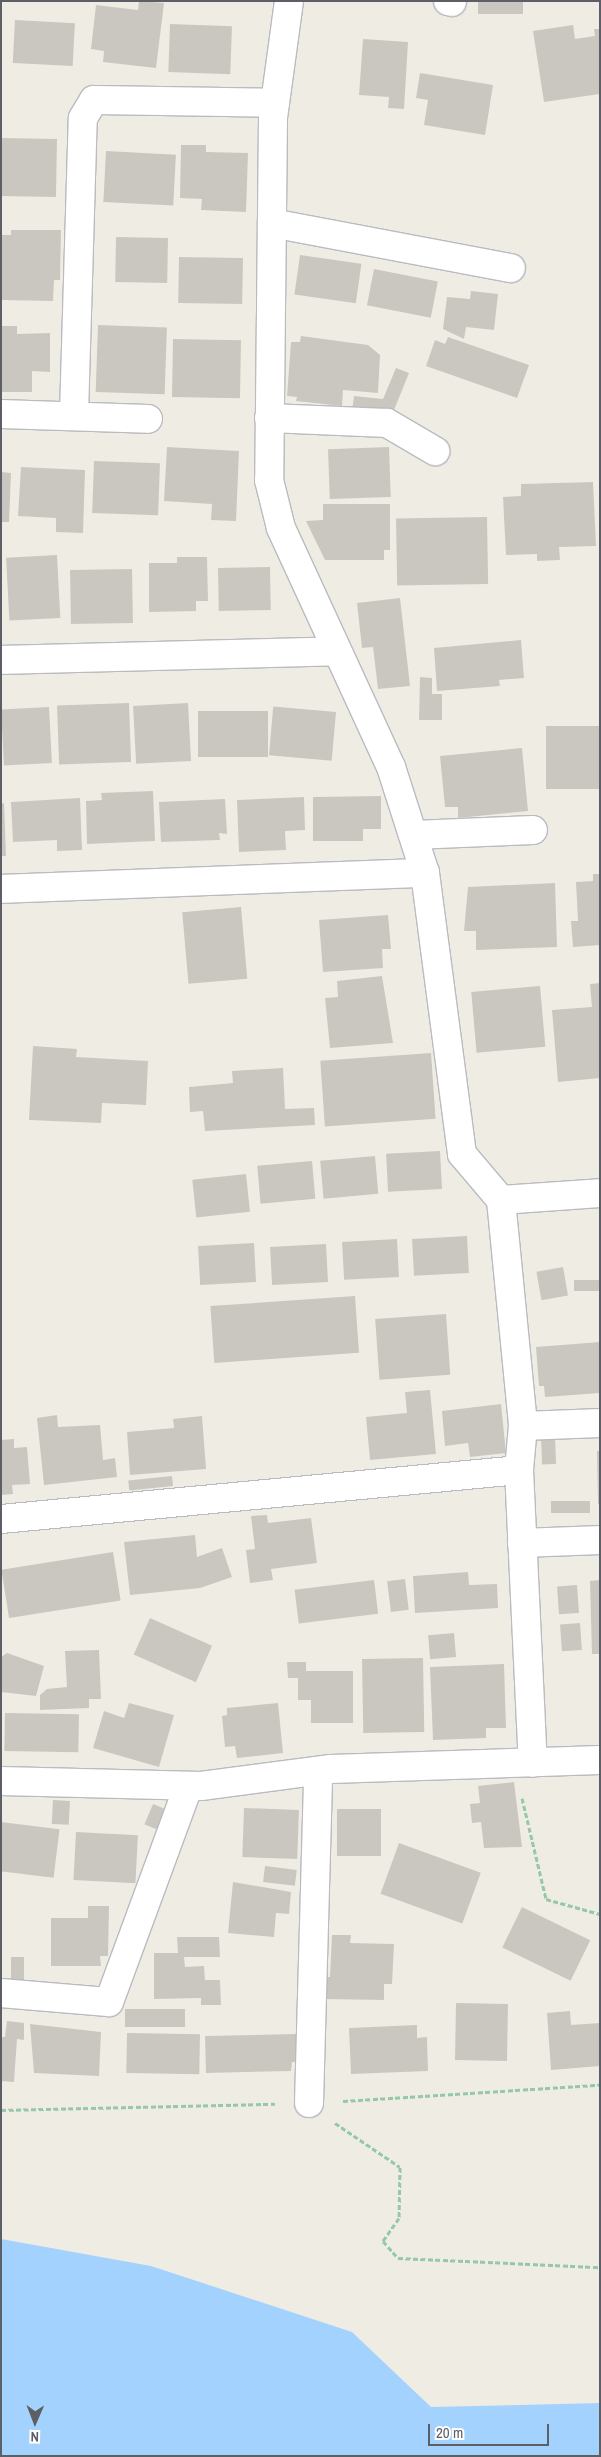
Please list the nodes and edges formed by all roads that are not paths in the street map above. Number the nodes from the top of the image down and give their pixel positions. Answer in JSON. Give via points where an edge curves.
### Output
{"nodes":[{"id":1,"x":289,"y":1,"type":"edge"},
{"id":2,"x":448,"y":1,"type":"edge"},
{"id":3,"x":452,"y":2,"type":"edge"},
{"id":4,"x":275,"y":103,"type":"junction"},
{"id":5,"x":272,"y":223,"type":"junction"},
{"id":6,"x":511,"y":268,"type":"dead end"},
{"id":7,"x":1,"y":414,"type":"edge"},
{"id":8,"x":74,"y":414,"type":"junction"},
{"id":9,"x":269,"y":418,"type":"junction"},
{"id":10,"x":148,"y":419,"type":"dead end"},
{"id":11,"x":435,"y":451,"type":"dead end"},
{"id":12,"x":334,"y":651,"type":"junction"},
{"id":13,"x":1,"y":660,"type":"edge"},
{"id":14,"x":533,"y":830,"type":"dead end"},
{"id":15,"x":413,"y":835,"type":"junction"},
{"id":16,"x":425,"y":873,"type":"junction"},
{"id":17,"x":1,"y":889,"type":"edge"},
{"id":18,"x":600,"y":1193,"type":"edge"},
{"id":19,"x":501,"y":1200,"type":"junction"},
{"id":20,"x":600,"y":1423,"type":"edge"},
{"id":21,"x":523,"y":1426,"type":"junction"},
{"id":22,"x":519,"y":1470,"type":"junction"},
{"id":23,"x":1,"y":1520,"type":"edge"},
{"id":24,"x":600,"y":1540,"type":"edge"},
{"id":25,"x":522,"y":1543,"type":"junction"},
{"id":26,"x":600,"y":1760,"type":"edge"},
{"id":27,"x":524,"y":1763,"type":"junction"},
{"id":28,"x":318,"y":1772,"type":"junction"},
{"id":29,"x":1,"y":1781,"type":"edge"},
{"id":30,"x":188,"y":1787,"type":"junction"},
{"id":31,"x":1,"y":1993,"type":"edge"},
{"id":32,"x":309,"y":2103,"type":"road end"}],
"edges":[{"from":1,"to":4,"type":"street"},
{"from":2,"to":3,"type":"street"},
{"from":4,"to":5,"type":"street"},
{"from":4,"to":8,"type":"street","via":[[94,100],[83,118]]},
{"from":5,"to":6,"type":"street"},
{"from":5,"to":9,"type":"street"},
{"from":7,"to":8,"type":"street"},
{"from":8,"to":10,"type":"street"},
{"from":9,"to":11,"type":"street","via":[[387,423]]},
{"from":9,"to":12,"type":"street","via":[[269,480],[281,528]]},
{"from":12,"to":13,"type":"street"},
{"from":12,"to":15,"type":"street","via":[[391,767]]},
{"from":14,"to":15,"type":"street"},
{"from":15,"to":16,"type":"street"},
{"from":16,"to":17,"type":"street"},
{"from":16,"to":19,"type":"street","via":[[462,1154]]},
{"from":18,"to":19,"type":"street"},
{"from":19,"to":21,"type":"street"},
{"from":20,"to":21,"type":"street"},
{"from":21,"to":22,"type":"street"},
{"from":22,"to":23,"type":"street"},
{"from":22,"to":25,"type":"street"},
{"from":24,"to":25,"type":"street"},
{"from":25,"to":27,"type":"street"},
{"from":26,"to":27,"type":"street"},
{"from":27,"to":28,"type":"street"},
{"from":28,"to":30,"type":"street"},
{"from":28,"to":32,"type":"street"},
{"from":29,"to":30,"type":"street"},
{"from":30,"to":31,"type":"street","via":[[109,2002]]}]}
